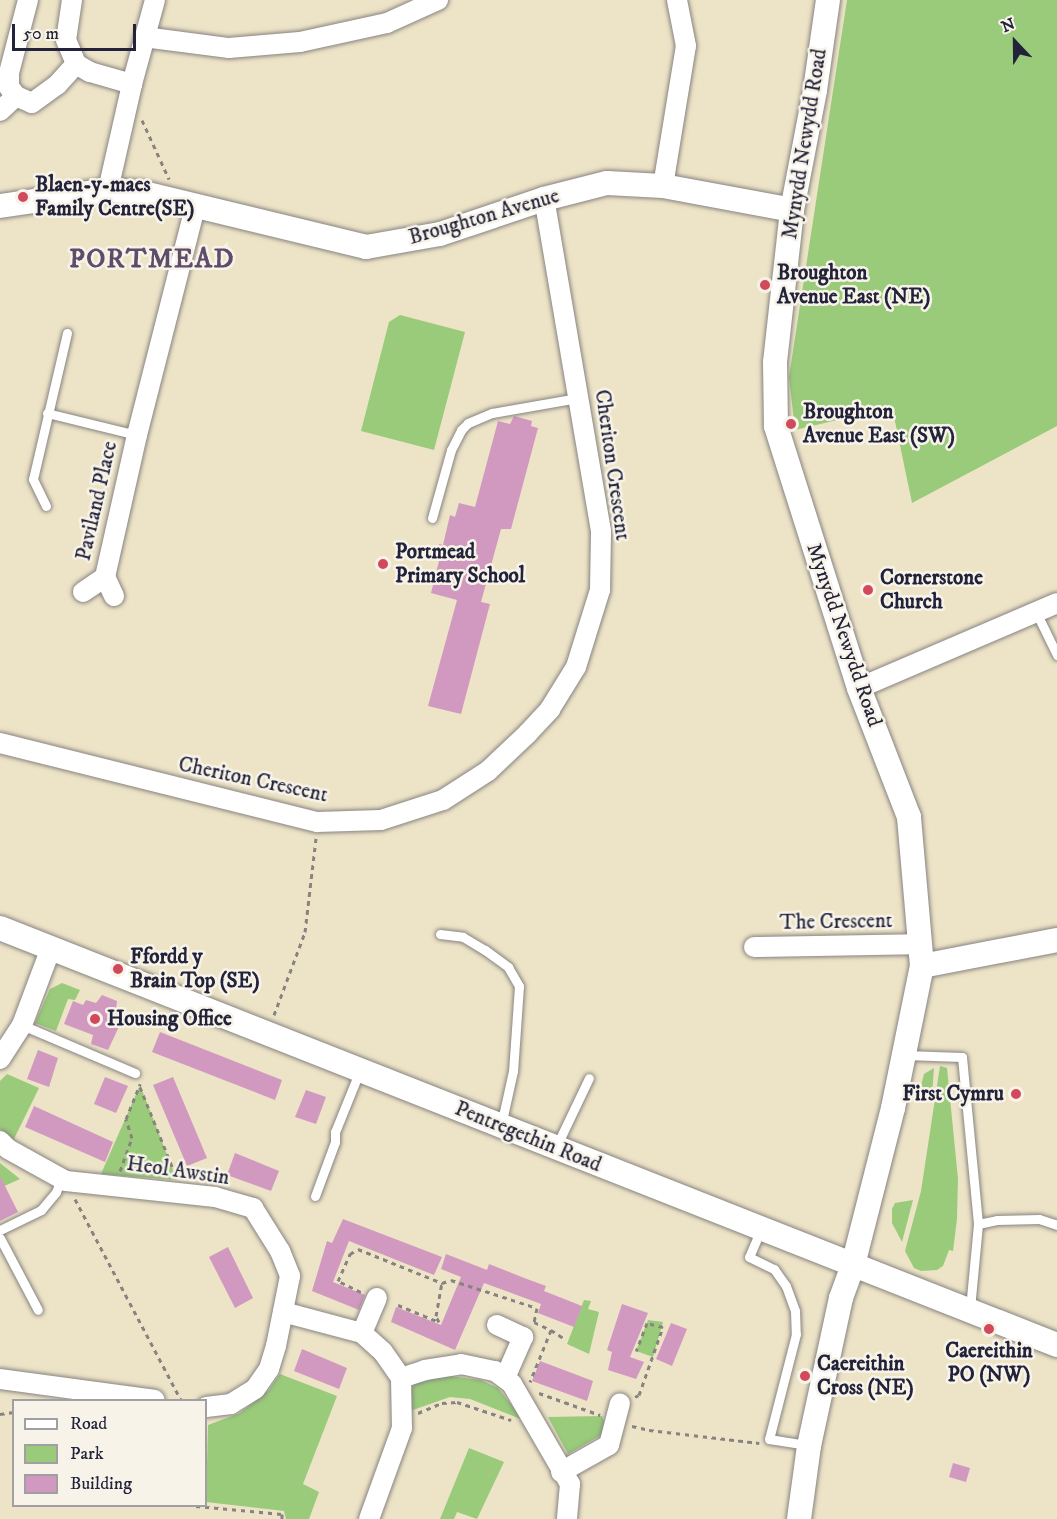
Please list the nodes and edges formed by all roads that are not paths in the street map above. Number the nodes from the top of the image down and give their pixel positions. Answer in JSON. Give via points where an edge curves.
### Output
{"nodes":[{"id":1,"x":28,"y":0,"type":"edge"},
{"id":2,"x":72,"y":0,"type":"edge"},
{"id":3,"x":155,"y":0,"type":"edge"},
{"id":4,"x":438,"y":0,"type":"edge"},
{"id":5,"x":677,"y":0,"type":"edge"},
{"id":6,"x":828,"y":0,"type":"edge"},
{"id":7,"x":144,"y":38,"type":"junction"},
{"id":8,"x":76,"y":64,"type":"junction"},
{"id":9,"x":131,"y":92,"type":"junction"},
{"id":10,"x":16,"y":96,"type":"junction"},
{"id":11,"x":0,"y":111,"type":"edge"},
{"id":12,"x":663,"y":186,"type":"junction"},
{"id":13,"x":108,"y":190,"type":"junction"},
{"id":14,"x":544,"y":199,"type":"junction"},
{"id":15,"x":196,"y":204,"type":"junction"},
{"id":16,"x":0,"y":206,"type":"edge"},
{"id":17,"x":792,"y":210,"type":"junction"},
{"id":18,"x":67,"y":333,"type":"dead end"},
{"id":19,"x":578,"y":398,"type":"junction"},
{"id":20,"x":48,"y":413,"type":"junction"},
{"id":21,"x":137,"y":435,"type":"junction"},
{"id":22,"x":46,"y":506,"type":"dead end"},
{"id":23,"x":432,"y":518,"type":"dead end"},
{"id":24,"x":105,"y":577,"type":"junction"},
{"id":25,"x":83,"y":592,"type":"dead end"},
{"id":26,"x":114,"y":596,"type":"dead end"},
{"id":27,"x":1057,"y":603,"type":"edge"},
{"id":28,"x":1036,"y":612,"type":"junction"},
{"id":29,"x":1057,"y":655,"type":"edge"},
{"id":30,"x":860,"y":688,"type":"junction"},
{"id":31,"x":0,"y":743,"type":"edge"},
{"id":32,"x":0,"y":928,"type":"edge"},
{"id":33,"x":440,"y":934,"type":"dead end"},
{"id":34,"x":1057,"y":940,"type":"edge"},
{"id":35,"x":754,"y":947,"type":"dead end"},
{"id":36,"x":51,"y":948,"type":"junction"},
{"id":37,"x":921,"y":955,"type":"junction"},
{"id":38,"x":22,"y":1025,"type":"junction"},
{"id":39,"x":904,"y":1055,"type":"junction"},
{"id":40,"x":0,"y":1059,"type":"edge"},
{"id":41,"x":360,"y":1070,"type":"junction"},
{"id":42,"x":135,"y":1073,"type":"road end"},
{"id":43,"x":589,"y":1078,"type":"dead end"},
{"id":44,"x":501,"y":1125,"type":"junction"},
{"id":45,"x":0,"y":1141,"type":"edge"},
{"id":46,"x":556,"y":1148,"type":"junction"},
{"id":47,"x":63,"y":1180,"type":"junction"},
{"id":48,"x":315,"y":1196,"type":"dead end"},
{"id":49,"x":978,"y":1224,"type":"junction"},
{"id":50,"x":1057,"y":1225,"type":"edge"},
{"id":51,"x":761,"y":1229,"type":"junction"},
{"id":52,"x":0,"y":1230,"type":"edge"},
{"id":53,"x":0,"y":1238,"type":"edge"},
{"id":54,"x":853,"y":1265,"type":"junction"},
{"id":55,"x":371,"y":1296,"type":"road end"},
{"id":56,"x":38,"y":1310,"type":"dead end"},
{"id":57,"x":970,"y":1311,"type":"junction"},
{"id":58,"x":283,"y":1312,"type":"junction"},
{"id":59,"x":497,"y":1325,"type":"dead end"},
{"id":60,"x":362,"y":1333,"type":"junction"},
{"id":61,"x":1057,"y":1345,"type":"edge"},
{"id":62,"x":401,"y":1378,"type":"junction"},
{"id":63,"x":0,"y":1379,"type":"edge"},
{"id":64,"x":515,"y":1384,"type":"junction"},
{"id":65,"x":87,"y":1396,"type":"edge"},
{"id":66,"x":132,"y":1399,"type":"edge"},
{"id":67,"x":207,"y":1407,"type":"edge"},
{"id":68,"x":617,"y":1412,"type":"road end"},
{"id":69,"x":809,"y":1446,"type":"junction"},
{"id":70,"x":561,"y":1472,"type":"junction"},
{"id":71,"x":369,"y":1519,"type":"edge"},
{"id":72,"x":567,"y":1519,"type":"edge"},
{"id":73,"x":799,"y":1519,"type":"edge"}],
"edges":[{"from":1,"to":10,"type":"street","via":[[9,74],[9,87]]},
{"from":2,"to":8,"type":"street","via":[[66,40]]},
{"from":3,"to":7,"type":"street"},
{"from":4,"to":7,"type":"street","via":[[387,23],[300,42],[229,48]]},
{"from":5,"to":12,"type":"street","via":[[686,46]]},
{"from":6,"to":17,"type":"street","name":"Mynydd Newydd Road"},
{"from":7,"to":9,"type":"street"},
{"from":8,"to":9,"type":"street"},
{"from":8,"to":10,"type":"street","via":[[57,85],[32,103]]},
{"from":9,"to":13,"type":"street"},
{"from":10,"to":11,"type":"street"},
{"from":12,"to":14,"type":"street","name":"Broughton Avenue","via":[[607,183]]},
{"from":12,"to":17,"type":"street","name":"Broughton Avenue"},
{"from":13,"to":15,"type":"street","name":"Broughton Avenue"},
{"from":13,"to":16,"type":"street","name":"Broughton Avenue"},
{"from":14,"to":15,"type":"street","name":"Broughton Avenue","via":[[440,234],[366,247]]},
{"from":14,"to":19,"type":"street","name":"Cheriton Crescent"},
{"from":15,"to":21,"type":"street","name":"Paviland Place"},
{"from":17,"to":30,"type":"street","name":"Mynydd Newydd Road","via":[[775,362],[776,426]]},
{"from":18,"to":20,"type":"lane"},
{"from":19,"to":23,"type":"lane","via":[[492,413],[468,423],[451,450]]},
{"from":19,"to":31,"type":"street","name":"Cheriton Crescent","via":[[601,531],[600,590],[576,667],[550,709],[528,733],[488,771],[443,800],[381,820],[317,822]]},
{"from":20,"to":21,"type":"lane","name":"Paviland Place"},
{"from":20,"to":22,"type":"lane","via":[[33,479]]},
{"from":21,"to":24,"type":"street","name":"Paviland Place"},
{"from":24,"to":25,"type":"street","name":"Paviland Place"},
{"from":24,"to":26,"type":"street","name":"Paviland Place"},
{"from":27,"to":28,"type":"street"},
{"from":28,"to":29,"type":"lane"},
{"from":28,"to":30,"type":"street"},
{"from":30,"to":37,"type":"street","name":"Mynydd Newydd Road","via":[[909,817]]},
{"from":32,"to":36,"type":"street","name":"Pentregethin Road"},
{"from":33,"to":44,"type":"lane","via":[[463,937],[485,950],[508,967],[519,986],[513,1071]]},
{"from":34,"to":37,"type":"street"},
{"from":35,"to":37,"type":"street","name":"The Crescent"},
{"from":36,"to":38,"type":"street"},
{"from":36,"to":41,"type":"street","name":"Pentregethin Road"},
{"from":37,"to":39,"type":"street","name":"Mynydd Newydd Road"},
{"from":38,"to":40,"type":"street"},
{"from":38,"to":42,"type":"lane"},
{"from":39,"to":49,"type":"lane","via":[[962,1057]]},
{"from":39,"to":54,"type":"street","name":"Mynydd Newydd Road"},
{"from":41,"to":44,"type":"street","name":"Pentregethin Road"},
{"from":41,"to":48,"type":"lane"},
{"from":43,"to":46,"type":"lane"},
{"from":44,"to":46,"type":"street","name":"Pentregethin Road"},
{"from":45,"to":47,"type":"street","name":"Heol Awstin"},
{"from":46,"to":51,"type":"street","name":"Pentregethin Road"},
{"from":47,"to":52,"type":"lane","via":[[41,1210]]},
{"from":47,"to":58,"type":"street","name":"Heol Awstin","via":[[214,1197],[253,1208],[280,1251],[290,1276]]},
{"from":49,"to":50,"type":"lane","via":[[1039,1219]]},
{"from":49,"to":57,"type":"lane"},
{"from":51,"to":54,"type":"street","name":"Pentregethin Road"},
{"from":51,"to":69,"type":"lane","via":[[749,1257],[774,1269],[786,1286],[795,1311],[796,1334],[769,1439]]},
{"from":53,"to":56,"type":"lane"},
{"from":54,"to":57,"type":"street","name":"Pentregethin Road"},
{"from":54,"to":69,"type":"street","name":"Mynydd Newydd Road","via":[[841,1298]]},
{"from":55,"to":60,"type":"street"},
{"from":57,"to":61,"type":"street","name":"Pentregethin Road"},
{"from":58,"to":60,"type":"street"},
{"from":58,"to":67,"type":"street","name":"Heol Awstin","via":[[268,1369],[255,1389],[231,1404]]},
{"from":59,"to":64,"type":"street","via":[[523,1337]]},
{"from":60,"to":62,"type":"street"},
{"from":62,"to":64,"type":"street","via":[[461,1364],[495,1371]]},
{"from":62,"to":71,"type":"street","via":[[403,1416],[395,1454]]},
{"from":63,"to":65,"type":"street"},
{"from":64,"to":70,"type":"street"},
{"from":65,"to":66,"type":"street"},
{"from":68,"to":70,"type":"street","via":[[609,1445]]},
{"from":69,"to":73,"type":"street","name":"Mynydd Newydd Road"},
{"from":70,"to":72,"type":"street","via":[[570,1484]]}]}
